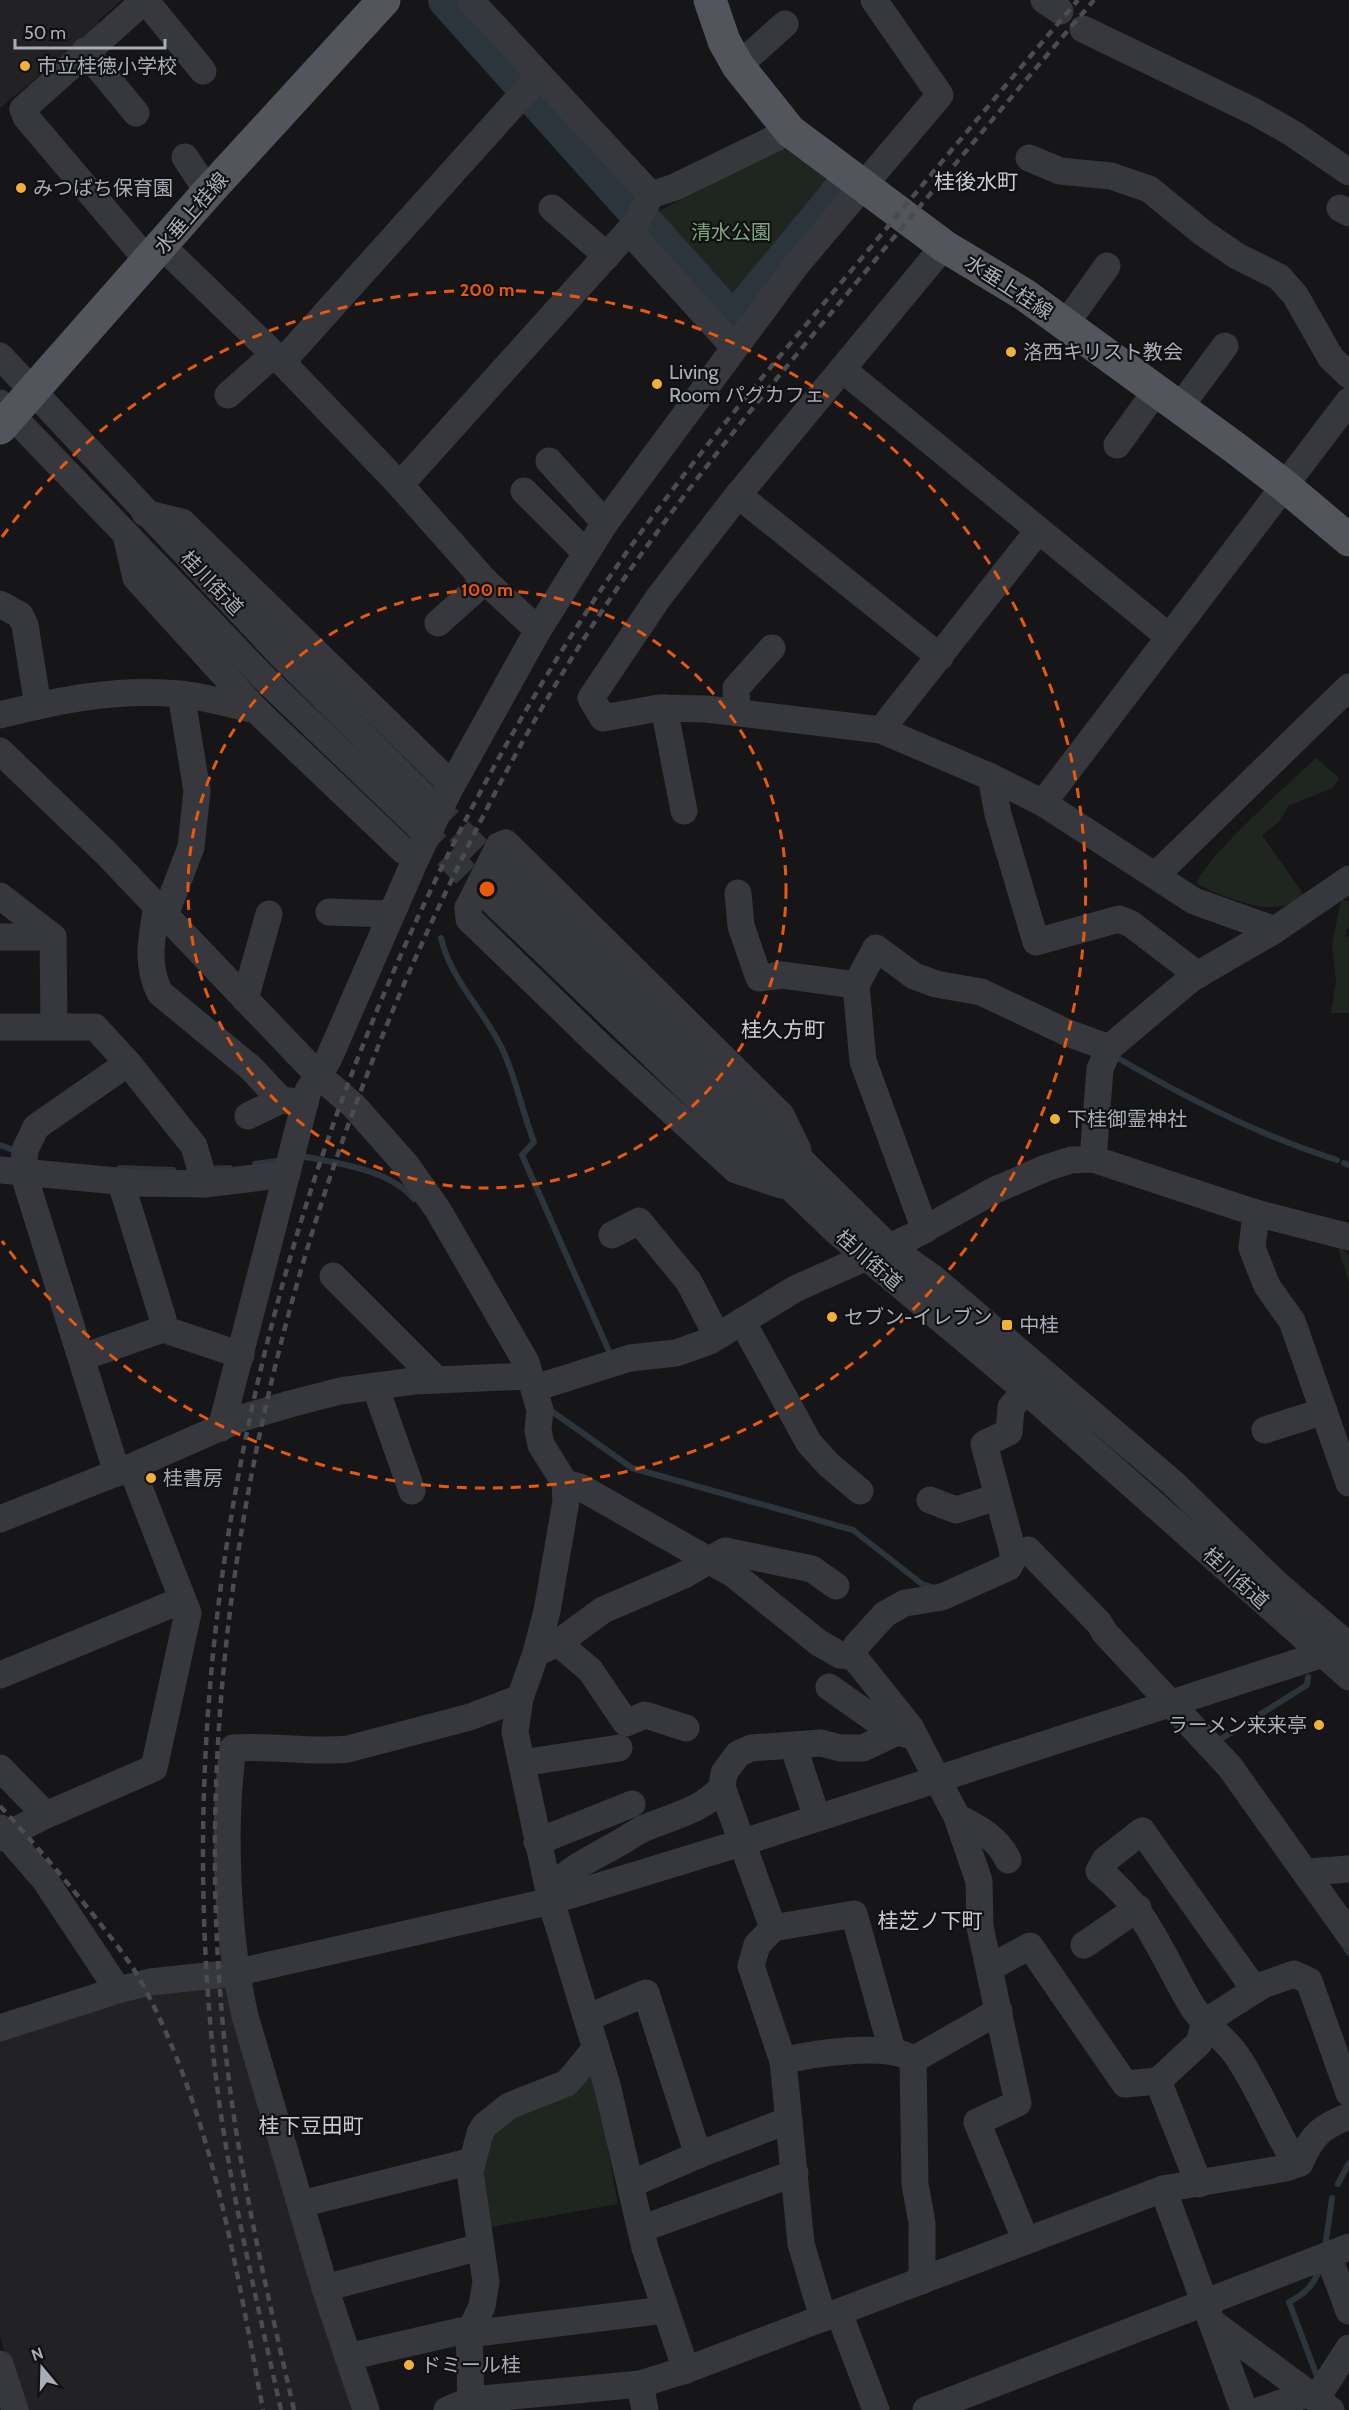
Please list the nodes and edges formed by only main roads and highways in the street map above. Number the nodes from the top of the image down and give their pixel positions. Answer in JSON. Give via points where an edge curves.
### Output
{"nodes":[{"id":1,"x":384,"y":0,"type":"edge"},
{"id":2,"x":710,"y":0,"type":"edge"},
{"id":3,"x":10,"y":409,"type":"edge"},
{"id":4,"x":1349,"y":540,"type":"edge"}],
"edges":[{"from":1,"to":3,"type":"main road","name":"水垂上桂線"},
{"from":2,"to":4,"type":"main road","name":"水垂上桂線","via":[[724,41],[738,66],[790,131],[944,246],[1025,296],[1168,399],[1285,486]]}]}
